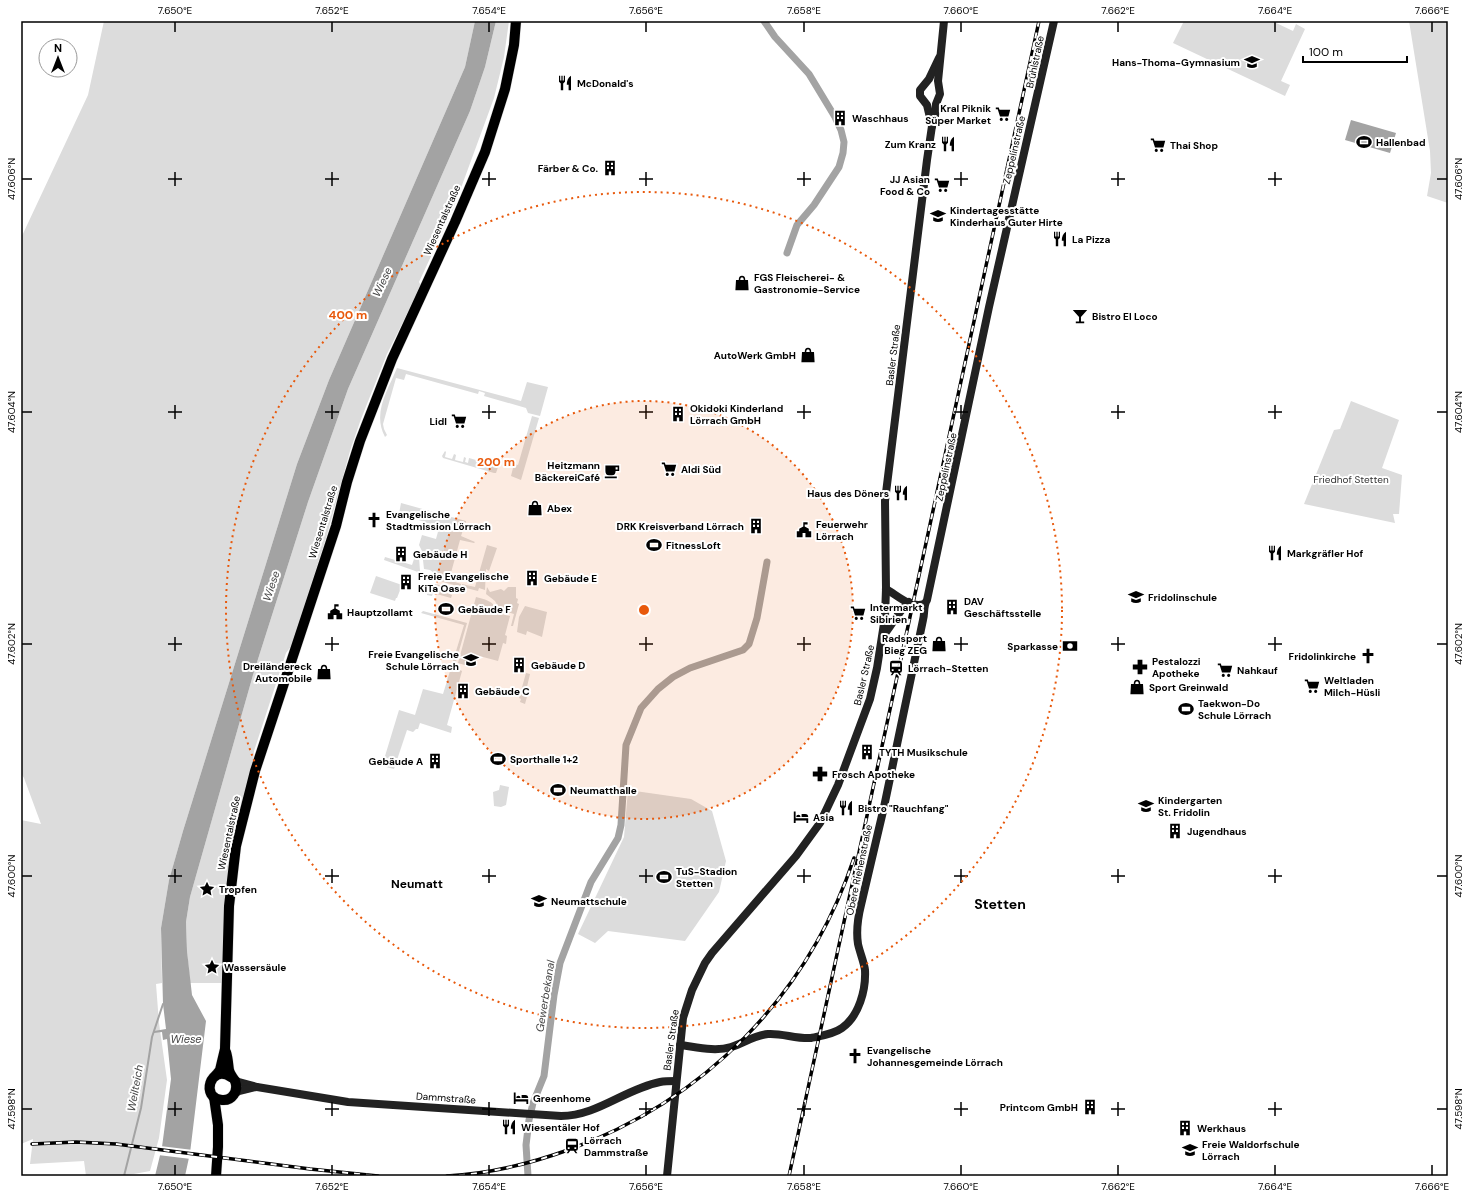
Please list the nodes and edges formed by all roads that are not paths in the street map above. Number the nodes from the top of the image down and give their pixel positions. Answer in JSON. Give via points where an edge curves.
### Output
{"nodes":[{"id":1,"x":516,"y":21,"type":"edge"},
{"id":2,"x":944,"y":21,"type":"edge"},
{"id":3,"x":1054,"y":21,"type":"edge"},
{"id":4,"x":939,"y":58,"type":"junction"},
{"id":5,"x":925,"y":83,"type":"junction"},
{"id":6,"x":939,"y":86,"type":"junction"},
{"id":7,"x":938,"y":99,"type":"junction"},
{"id":8,"x":924,"y":100,"type":"junction"},
{"id":9,"x":1035,"y":108,"type":"joint"},
{"id":10,"x":932,"y":126,"type":"junction"},
{"id":11,"x":886,"y":589,"type":"junction"},
{"id":12,"x":909,"y":602,"type":"junction"},
{"id":13,"x":924,"y":604,"type":"junction"},
{"id":14,"x":882,"y":637,"type":"junction"},
{"id":15,"x":884,"y":807,"type":"joint"},
{"id":16,"x":680,"y":1045,"type":"junction"},
{"id":17,"x":225,"y":1049,"type":"junction"},
{"id":18,"x":216,"y":1075,"type":"junction"},
{"id":19,"x":232,"y":1078,"type":"junction"},
{"id":20,"x":676,"y":1081,"type":"junction"},
{"id":21,"x":257,"y":1086,"type":"junction"},
{"id":22,"x":214,"y":1097,"type":"junction"},
{"id":23,"x":231,"y":1097,"type":"junction"},
{"id":24,"x":218,"y":1125,"type":"junction"},
{"id":25,"x":216,"y":1176,"type":"edge"},
{"id":26,"x":668,"y":1176,"type":"edge"}],
"edges":[{"from":1,"to":17,"type":"main road","name":"Wiesentalstraße","via":[[504,96],[485,152],[392,359],[360,441],[336,526],[255,771],[236,846],[229,906]]},
{"from":2,"to":4,"type":"main road","name":"Basler Straße"},
{"from":3,"to":9,"type":"main road","name":"Brühlstraße"},
{"from":4,"to":5,"type":"main road","name":"Basler Straße"},
{"from":4,"to":6,"type":"main road","name":"Basler Straße"},
{"from":5,"to":6,"type":"main road","via":[[933,82]]},
{"from":5,"to":8,"type":"main road","name":"Basler Straße","via":[[920,93]]},
{"from":6,"to":7,"type":"main road","name":"Basler Straße"},
{"from":7,"to":8,"type":"main road","via":[[931,102]]},
{"from":7,"to":10,"type":"main road","name":"Basler Straße"},
{"from":8,"to":10,"type":"main road","name":"Basler Straße"},
{"from":9,"to":13,"type":"main road","name":"Zeppelinstraße","via":[[989,307],[929,592]]},
{"from":10,"to":11,"type":"main road","name":"Basler Straße","via":[[885,501]]},
{"from":11,"to":12,"type":"main road"},
{"from":11,"to":14,"type":"main road","name":"Basler Straße"},
{"from":12,"to":13,"type":"main road","via":[[920,606]]},
{"from":12,"to":14,"type":"main road","via":[[901,609]]},
{"from":13,"to":15,"type":"main road","name":"Zeppelinstraße","via":[[925,611]]},
{"from":14,"to":16,"type":"main road","name":"Basler Straße","via":[[867,710],[820,823],[796,856],[705,963],[686,1006]]},
{"from":15,"to":16,"type":"main road","name":"Obere Riehenstraße","via":[[858,921],[858,943],[865,970],[862,997],[855,1015],[842,1028],[811,1038],[767,1034],[721,1049]]},
{"from":16,"to":20,"type":"main road","name":"Basler Straße"},
{"from":17,"to":18,"type":"main road","name":"Wiesentalstraße","via":[[220,1070]]},
{"from":17,"to":19,"type":"main road","name":"Wiesentalstraße"},
{"from":18,"to":19,"type":"main road","via":[[222,1074]]},
{"from":18,"to":22,"type":"main road","via":[[210,1081],[209,1087]]},
{"from":19,"to":21,"type":"main road","name":"Dammstraße"},
{"from":19,"to":23,"type":"main road","via":[[236,1086]]},
{"from":20,"to":21,"type":"main road","name":"Dammstraße","via":[[647,1086],[576,1115],[539,1115],[348,1102]]},
{"from":20,"to":26,"type":"main road","name":"Basler Straße"},
{"from":21,"to":23,"type":"main road","name":"Dammstraße"},
{"from":22,"to":23,"type":"main road","via":[[221,1100]]},
{"from":22,"to":24,"type":"main road"},
{"from":23,"to":24,"type":"main road","via":[[225,1104]]},
{"from":24,"to":25,"type":"main road"}]}
